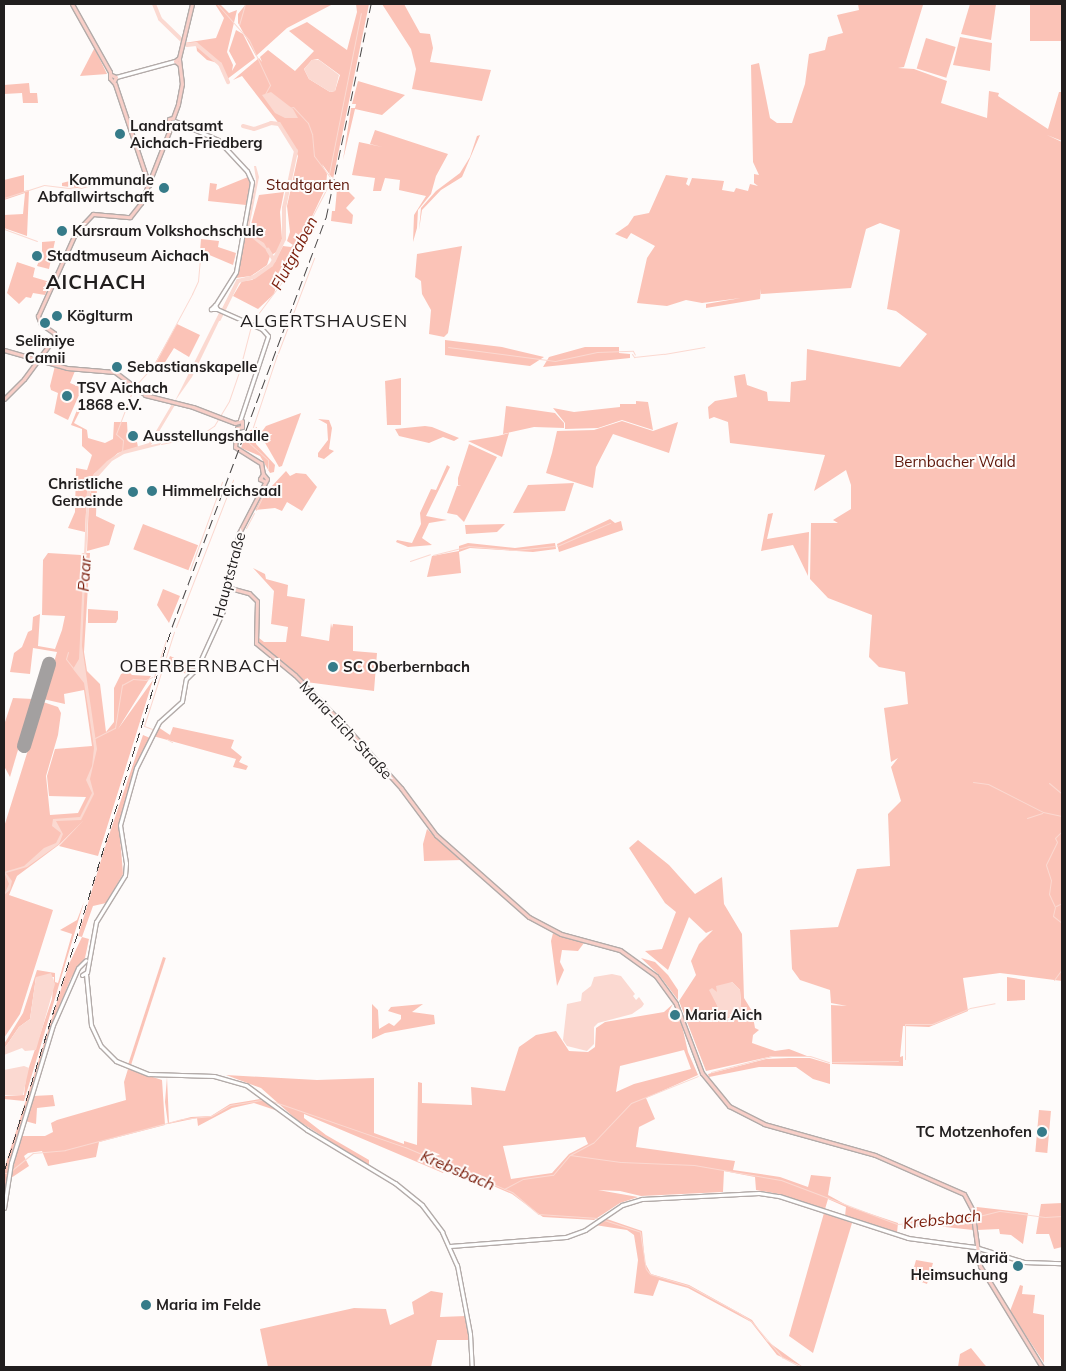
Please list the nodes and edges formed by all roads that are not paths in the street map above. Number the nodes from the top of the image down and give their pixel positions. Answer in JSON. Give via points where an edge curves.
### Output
{"nodes":[{"id":1,"x":72,"y":4,"type":"edge"},
{"id":2,"x":192,"y":4,"type":"edge"},
{"id":3,"x":179,"y":58,"type":"junction"},
{"id":4,"x":175,"y":61,"type":"junction"},
{"id":5,"x":179,"y":64,"type":"junction"},
{"id":6,"x":115,"y":79,"type":"junction"},
{"id":7,"x":174,"y":120,"type":"junction"},
{"id":8,"x":149,"y":183,"type":"junction"},
{"id":9,"x":4,"y":350,"type":"edge"},
{"id":10,"x":38,"y":360,"type":"junction"},
{"id":11,"x":4,"y":399,"type":"edge"},
{"id":12,"x":240,"y":420,"type":"junction"},
{"id":13,"x":235,"y":422,"type":"junction"},
{"id":14,"x":238,"y":428,"type":"junction"},
{"id":15,"x":228,"y":586,"type":"junction"},
{"id":16,"x":84,"y":966,"type":"junction"},
{"id":17,"x":80,"y":973,"type":"junction"},
{"id":18,"x":86,"y":974,"type":"junction"},
{"id":19,"x":87,"y":985,"type":"junction"},
{"id":20,"x":4,"y":1208,"type":"edge"},
{"id":21,"x":450,"y":1246,"type":"junction"},
{"id":22,"x":978,"y":1249,"type":"junction"},
{"id":23,"x":1062,"y":1263,"type":"edge"},
{"id":24,"x":472,"y":1367,"type":"edge"},
{"id":25,"x":1042,"y":1367,"type":"edge"}],
"edges":[{"from":1,"to":6,"type":"main road","via":[[112,75],[110,78]]},
{"from":2,"to":3,"type":"main road"},
{"from":3,"to":4,"type":"main road"},
{"from":3,"to":5,"type":"main road","via":[[182,61]]},
{"from":4,"to":5,"type":"main road"},
{"from":4,"to":6,"type":"street"},
{"from":5,"to":7,"type":"main road","via":[[181,87]]},
{"from":6,"to":8,"type":"main road","via":[[144,177]]},
{"from":7,"to":8,"type":"main road","via":[[169,119],[171,124]]},
{"from":7,"to":12,"type":"street","via":[[218,140],[247,171],[252,182],[236,272],[216,305],[221,311],[265,331],[268,338]]},
{"from":8,"to":10,"type":"main road","via":[[137,212],[130,217],[93,214],[72,237],[38,316],[41,324],[56,334]]},
{"from":9,"to":10,"type":"main road"},
{"from":10,"to":11,"type":"main road"},
{"from":10,"to":13,"type":"main road","via":[[84,370],[116,372],[138,391]]},
{"from":12,"to":13,"type":"main road"},
{"from":12,"to":14,"type":"main road","via":[[242,425]]},
{"from":13,"to":14,"type":"main road"},
{"from":14,"to":15,"type":"main road","name":"Hauptstraße","via":[[236,447],[243,454],[258,459],[267,478],[236,542]]},
{"from":15,"to":16,"type":"street","name":"Hauptstraße","via":[[221,615],[197,668],[186,679],[182,701],[165,715],[156,728],[136,768],[120,824],[126,863],[124,879],[98,917]]},
{"from":15,"to":22,"type":"main road","name":"Maria-Eich-Straße","via":[[249,593],[257,601],[256,642],[304,684],[402,790],[436,835],[529,917],[561,934],[620,950],[656,976],[676,1004],[702,1073],[716,1095],[733,1109],[764,1124],[861,1150],[910,1168],[964,1194],[974,1216]]},
{"from":16,"to":17,"type":"street"},
{"from":16,"to":18,"type":"street","name":"Hauptstraße"},
{"from":17,"to":18,"type":"street"},
{"from":17,"to":19,"type":"street"},
{"from":17,"to":20,"type":"street","via":[[74,978],[53,1025],[10,1170]]},
{"from":18,"to":19,"type":"street","name":"Hauptstraße"},
{"from":19,"to":21,"type":"street","via":[[94,1031],[105,1051],[120,1063],[149,1074],[221,1077],[246,1086],[274,1103],[301,1126],[409,1194],[436,1222]]},
{"from":21,"to":22,"type":"street","via":[[566,1237],[584,1230],[622,1205],[642,1199],[752,1193],[779,1196],[887,1233]]},
{"from":21,"to":24,"type":"street","via":[[462,1285]]},
{"from":22,"to":23,"type":"street","via":[[1024,1262]]},
{"from":22,"to":25,"type":"main road","via":[[981,1269]]}]}
